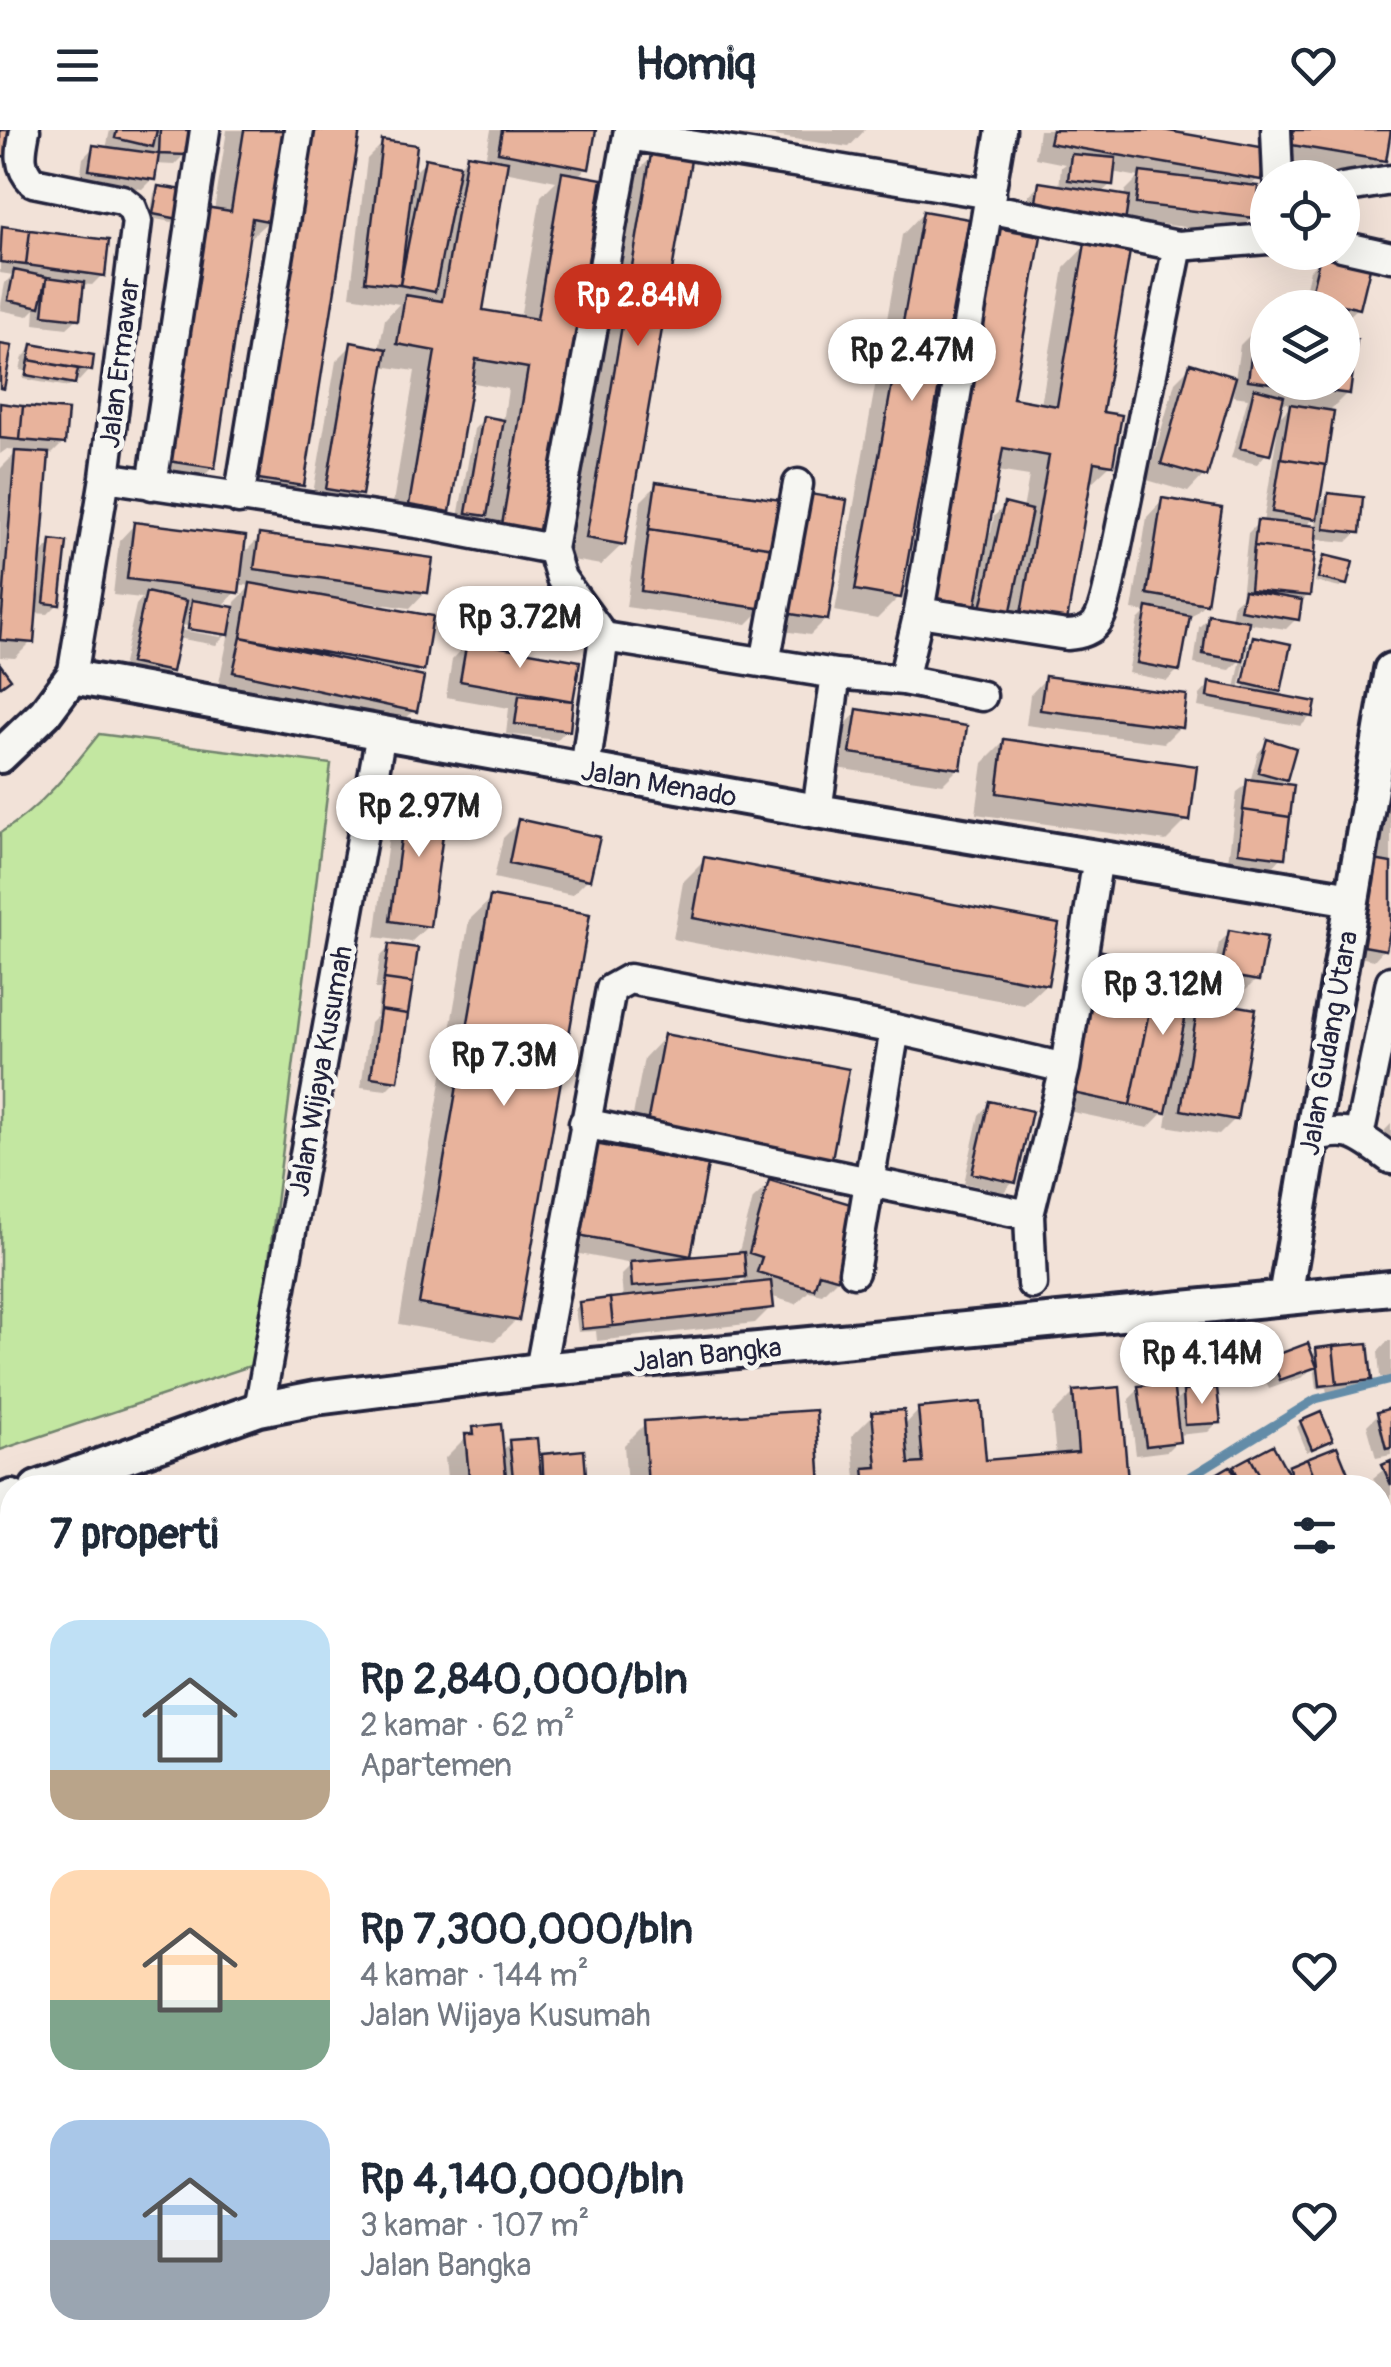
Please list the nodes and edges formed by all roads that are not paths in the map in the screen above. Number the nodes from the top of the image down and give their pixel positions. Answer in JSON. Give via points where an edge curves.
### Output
{"nodes":[{"id":1,"x":25,"y":130,"type":"edge"},
{"id":2,"x":205,"y":130,"type":"edge"},
{"id":3,"x":299,"y":130,"type":"edge"},
{"id":4,"x":1001,"y":130,"type":"edge"},
{"id":5,"x":1276,"y":130,"type":"edge"},
{"id":6,"x":629,"y":133,"type":"edge"},
{"id":7,"x":1277,"y":160,"type":"edge"},
{"id":8,"x":1391,"y":180,"type":"edge"},
{"id":9,"x":1360,"y":185,"type":"edge"},
{"id":10,"x":989,"y":201,"type":"junction"},
{"id":11,"x":1250,"y":241,"type":"edge"},
{"id":12,"x":1178,"y":246,"type":"junction"},
{"id":13,"x":1360,"y":250,"type":"edge"},
{"id":14,"x":1391,"y":257,"type":"edge"},
{"id":15,"x":105,"y":476,"type":"junction"},
{"id":16,"x":798,"y":484,"type":"dead end"},
{"id":17,"x":152,"y":486,"type":"junction"},
{"id":18,"x":239,"y":498,"type":"junction"},
{"id":19,"x":552,"y":549,"type":"junction"},
{"id":20,"x":919,"y":612,"type":"junction"},
{"id":21,"x":604,"y":637,"type":"junction"},
{"id":22,"x":764,"y":663,"type":"junction"},
{"id":23,"x":1391,"y":670,"type":"edge"},
{"id":24,"x":836,"y":674,"type":"junction"},
{"id":25,"x":72,"y":677,"type":"junction"},
{"id":26,"x":903,"y":680,"type":"junction"},
{"id":27,"x":982,"y":696,"type":"dead end"},
{"id":28,"x":381,"y":733,"type":"junction"},
{"id":29,"x":0,"y":756,"type":"edge"},
{"id":30,"x":585,"y":770,"type":"junction"},
{"id":31,"x":817,"y":812,"type":"junction"},
{"id":32,"x":1098,"y":857,"type":"junction"},
{"id":33,"x":1352,"y":899,"type":"junction"},
{"id":34,"x":1391,"y":981,"type":"edge"},
{"id":35,"x":895,"y":1029,"type":"junction"},
{"id":36,"x":1066,"y":1068,"type":"junction"},
{"id":37,"x":584,"y":1123,"type":"junction"},
{"id":38,"x":1359,"y":1136,"type":"junction"},
{"id":39,"x":1312,"y":1137,"type":"junction"},
{"id":40,"x":1391,"y":1159,"type":"edge"},
{"id":41,"x":870,"y":1182,"type":"junction"},
{"id":42,"x":1029,"y":1215,"type":"junction"},
{"id":43,"x":854,"y":1272,"type":"dead end"},
{"id":44,"x":1032,"y":1284,"type":"dead end"},
{"id":45,"x":1391,"y":1288,"type":"edge"},
{"id":46,"x":1285,"y":1297,"type":"junction"},
{"id":47,"x":540,"y":1370,"type":"junction"},
{"id":48,"x":260,"y":1409,"type":"junction"},
{"id":49,"x":74,"y":1475,"type":"edge"}],
"edges":[{"from":1,"to":15,"type":"street","name":"Jalan Ermawar","via":[[20,160],[33,182],[122,200],[137,221]]},
{"from":2,"to":17,"type":"street"},
{"from":3,"to":18,"type":"street"},
{"from":4,"to":10,"type":"street"},
{"from":5,"to":7,"type":"street"},
{"from":6,"to":10,"type":"street"},
{"from":6,"to":19,"type":"street"},
{"from":8,"to":9,"type":"street"},
{"from":10,"to":12,"type":"street"},
{"from":10,"to":20,"type":"street"},
{"from":11,"to":12,"type":"street"},
{"from":12,"to":20,"type":"street","via":[[1108,590],[1095,625],[1067,635]]},
{"from":13,"to":14,"type":"street"},
{"from":15,"to":17,"type":"street"},
{"from":15,"to":25,"type":"street","name":"Jalan Ermawar"},
{"from":16,"to":22,"type":"street"},
{"from":17,"to":18,"type":"street"},
{"from":18,"to":19,"type":"street"},
{"from":19,"to":21,"type":"street","via":[[562,578]]},
{"from":20,"to":26,"type":"street"},
{"from":21,"to":22,"type":"street"},
{"from":21,"to":30,"type":"street"},
{"from":22,"to":24,"type":"street"},
{"from":23,"to":33,"type":"street","name":"Jalan Gudang Utara"},
{"from":24,"to":26,"type":"street"},
{"from":24,"to":31,"type":"street"},
{"from":25,"to":28,"type":"street","name":"Jalan Menado"},
{"from":25,"to":29,"type":"street"},
{"from":26,"to":27,"type":"street"},
{"from":28,"to":30,"type":"street","name":"Jalan Menado"},
{"from":28,"to":48,"type":"street","name":"Jalan Wijaya Kusumah"},
{"from":30,"to":31,"type":"street","name":"Jalan Menado"},
{"from":31,"to":32,"type":"street","name":"Jalan Menado"},
{"from":32,"to":33,"type":"street","name":"Jalan Menado"},
{"from":32,"to":36,"type":"street"},
{"from":33,"to":39,"type":"street","name":"Jalan Gudang Utara"},
{"from":34,"to":38,"type":"street"},
{"from":35,"to":36,"type":"street"},
{"from":35,"to":37,"type":"street","via":[[620,981],[611,989]]},
{"from":35,"to":41,"type":"street"},
{"from":36,"to":42,"type":"street"},
{"from":37,"to":41,"type":"street"},
{"from":37,"to":47,"type":"street"},
{"from":38,"to":39,"type":"street","via":[[1337,1130]]},
{"from":38,"to":40,"type":"street"},
{"from":39,"to":46,"type":"street","name":"Jalan Gudang Utara"},
{"from":41,"to":42,"type":"street"},
{"from":41,"to":43,"type":"street"},
{"from":42,"to":44,"type":"street"},
{"from":45,"to":46,"type":"street","name":"Jalan Bangka"},
{"from":46,"to":47,"type":"street","name":"Jalan Bangka"},
{"from":47,"to":48,"type":"street","name":"Jalan Bangka"},
{"from":48,"to":49,"type":"street","name":"Jalan Bangka"}]}
